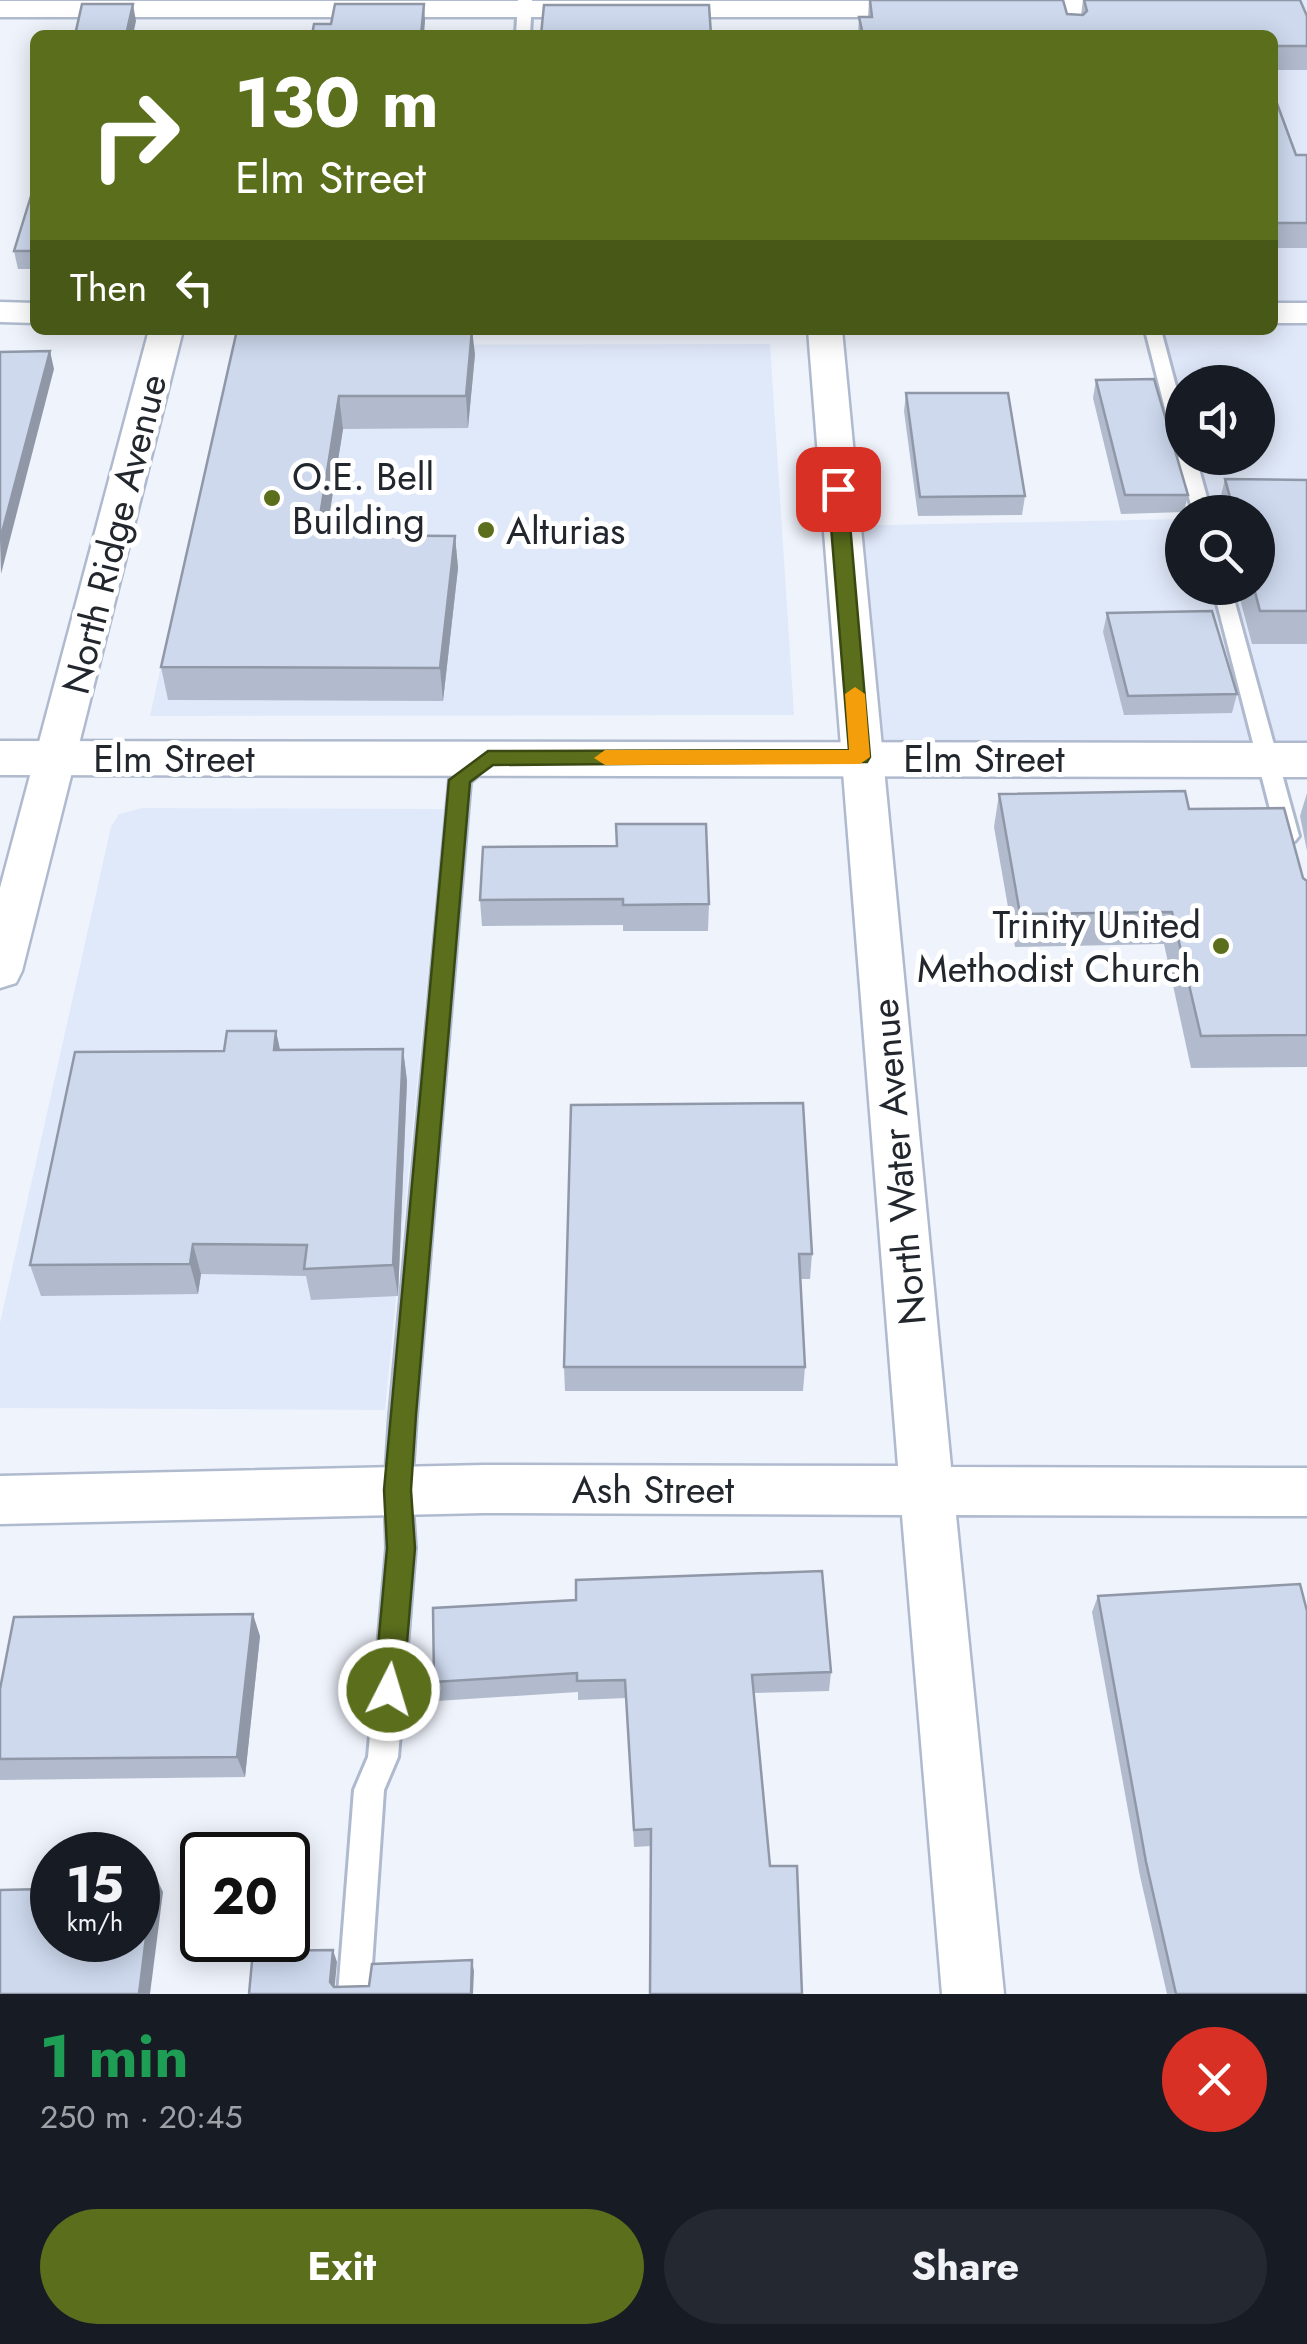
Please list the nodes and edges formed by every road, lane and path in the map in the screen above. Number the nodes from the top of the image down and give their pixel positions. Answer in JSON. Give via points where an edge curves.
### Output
{"nodes":[{"id":1,"x":1177,"y":8,"type":"edge"},
{"id":2,"x":0,"y":10,"type":"edge"},
{"id":3,"x":1067,"y":12,"type":"edge"},
{"id":4,"x":246,"y":15,"type":"edge"},
{"id":5,"x":524,"y":15,"type":"edge"},
{"id":6,"x":791,"y":15,"type":"edge"},
{"id":7,"x":0,"y":312,"type":"edge"},
{"id":8,"x":30,"y":313,"type":"edge"},
{"id":9,"x":1278,"y":313,"type":"edge"},
{"id":10,"x":1307,"y":313,"type":"edge"},
{"id":11,"x":165,"y":335,"type":"edge"},
{"id":12,"x":825,"y":335,"type":"edge"},
{"id":13,"x":1155,"y":335,"type":"edge"},
{"id":14,"x":1165,"y":373,"type":"edge"},
{"id":15,"x":1228,"y":605,"type":"edge"},
{"id":16,"x":860,"y":757,"type":"junction"},
{"id":17,"x":0,"y":758,"type":"edge"},
{"id":18,"x":57,"y":758,"type":"junction"},
{"id":19,"x":488,"y":758,"type":"junction"},
{"id":20,"x":1287,"y":759,"type":"edge"},
{"id":21,"x":1293,"y":855,"type":"edge"},
{"id":22,"x":0,"y":970,"type":"edge"},
{"id":23,"x":929,"y":1488,"type":"junction"},
{"id":24,"x":398,"y":1490,"type":"junction"},
{"id":25,"x":1307,"y":1492,"type":"edge"},
{"id":26,"x":0,"y":1500,"type":"edge"},
{"id":27,"x":354,"y":1994,"type":"edge"},
{"id":28,"x":973,"y":1994,"type":"edge"}],
"edges":[{"from":1,"to":3,"type":"street"},
{"from":2,"to":4,"type":"street"},
{"from":3,"to":6,"type":"street"},
{"from":4,"to":5,"type":"street"},
{"from":5,"to":6,"type":"street"},
{"from":7,"to":8,"type":"street"},
{"from":9,"to":10,"type":"street"},
{"from":11,"to":18,"type":"street","name":"North Ridge Avenue"},
{"from":12,"to":16,"type":"street","name":"North Water Avenue"},
{"from":13,"to":14,"type":"lane"},
{"from":15,"to":20,"type":"lane"},
{"from":16,"to":19,"type":"street","name":"Elm Street"},
{"from":16,"to":20,"type":"street","name":"Elm Street"},
{"from":16,"to":23,"type":"street","name":"North Water Avenue"},
{"from":17,"to":18,"type":"street","name":"Elm Street"},
{"from":18,"to":19,"type":"street","name":"Elm Street"},
{"from":18,"to":22,"type":"street","name":"North Ridge Avenue"},
{"from":19,"to":24,"type":"lane","via":[[460,780]]},
{"from":20,"to":21,"type":"lane"},
{"from":23,"to":24,"type":"street","name":"Ash Street"},
{"from":23,"to":25,"type":"street","name":"Ash Street"},
{"from":23,"to":28,"type":"street","name":"North Water Avenue"},
{"from":24,"to":26,"type":"street","name":"Ash Street"},
{"from":24,"to":27,"type":"lane","via":[[401,1548],[383,1757],[368,1790]]}]}
